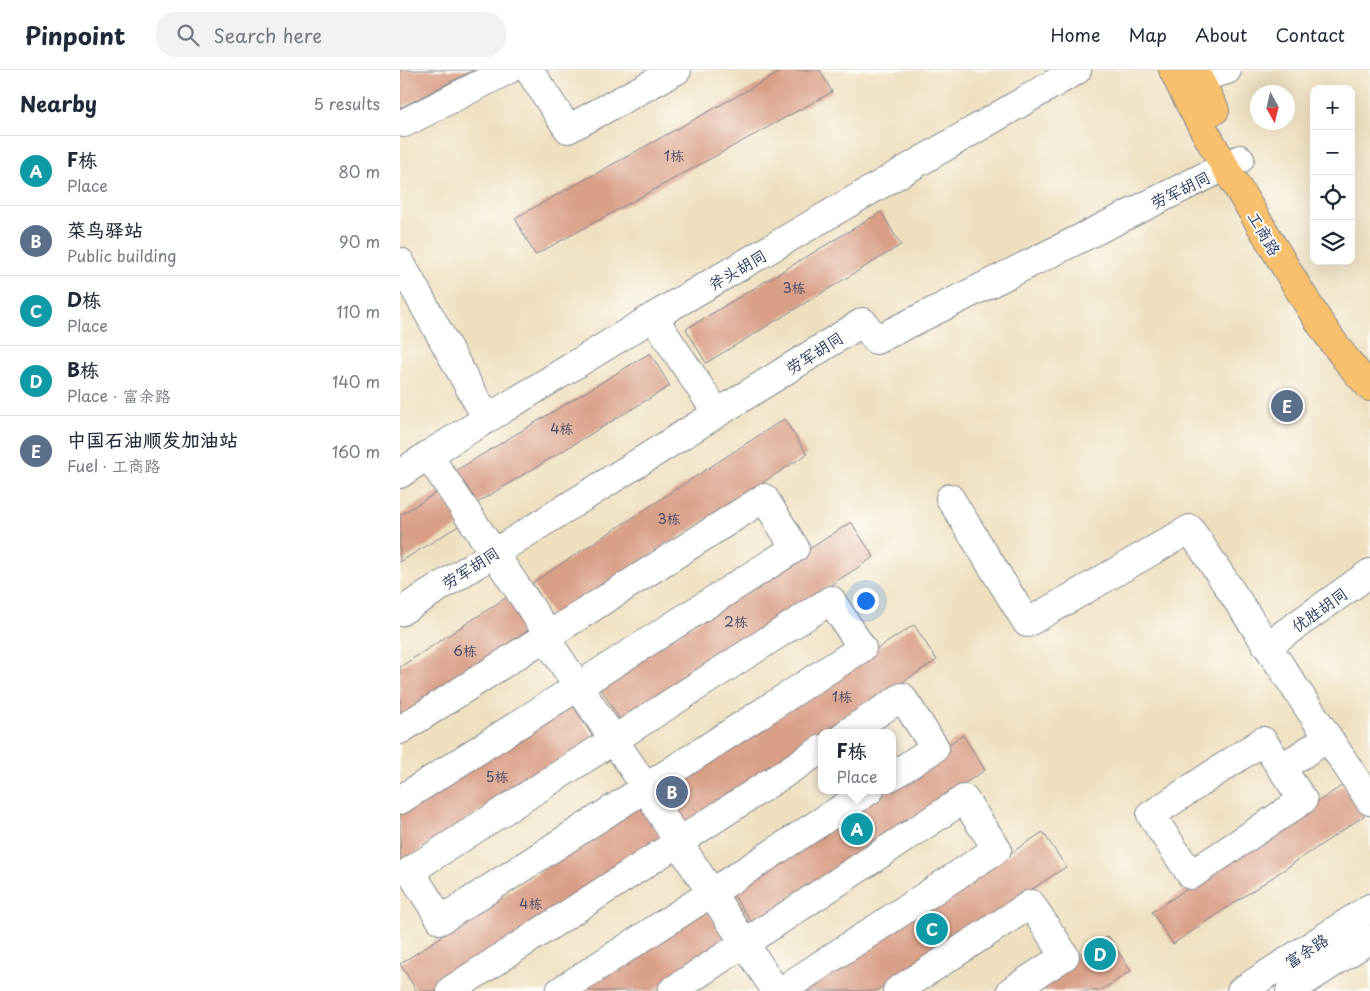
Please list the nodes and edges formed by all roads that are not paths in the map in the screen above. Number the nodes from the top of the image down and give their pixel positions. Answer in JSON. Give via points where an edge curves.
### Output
{"nodes":[{"id":1,"x":508,"y":70,"type":"edge"},
{"id":2,"x":529,"y":70,"type":"edge"},
{"id":3,"x":677,"y":70,"type":"edge"},
{"id":4,"x":1077,"y":70,"type":"edge"},
{"id":5,"x":1227,"y":70,"type":"edge"},
{"id":6,"x":1188,"y":73,"type":"edge"},
{"id":7,"x":404,"y":123,"type":"dead end"},
{"id":8,"x":1233,"y":163,"type":"junction"},
{"id":9,"x":400,"y":262,"type":"edge"},
{"id":10,"x":653,"y":318,"type":"junction"},
{"id":11,"x":1370,"y":362,"type":"edge"},
{"id":12,"x":1370,"y":387,"type":"edge"},
{"id":13,"x":717,"y":413,"type":"junction"},
{"id":14,"x":487,"y":419,"type":"junction"},
{"id":15,"x":428,"y":455,"type":"junction"},
{"id":16,"x":400,"y":474,"type":"edge"},
{"id":17,"x":950,"y":498,"type":"dead end"},
{"id":18,"x":494,"y":552,"type":"junction"},
{"id":19,"x":1370,"y":573,"type":"edge"},
{"id":20,"x":400,"y":612,"type":"edge"},
{"id":21,"x":547,"y":636,"type":"junction"},
{"id":22,"x":1267,"y":646,"type":"junction"},
{"id":23,"x":578,"y":686,"type":"junction"},
{"id":24,"x":853,"y":729,"type":"edge"},
{"id":25,"x":400,"y":730,"type":"edge"},
{"id":26,"x":1328,"y":738,"type":"junction"},
{"id":27,"x":614,"y":740,"type":"junction"},
{"id":28,"x":818,"y":752,"type":"edge"},
{"id":29,"x":1281,"y":768,"type":"junction"},
{"id":30,"x":896,"y":773,"type":"edge"},
{"id":31,"x":646,"y":788,"type":"junction"},
{"id":32,"x":864,"y":794,"type":"edge"},
{"id":33,"x":400,"y":800,"type":"edge"},
{"id":34,"x":1370,"y":801,"type":"edge"},
{"id":35,"x":678,"y":842,"type":"junction"},
{"id":36,"x":712,"y":893,"type":"junction"},
{"id":37,"x":1370,"y":908,"type":"edge"},
{"id":38,"x":1370,"y":939,"type":"edge"},
{"id":39,"x":745,"y":943,"type":"junction"},
{"id":40,"x":451,"y":990,"type":"edge"},
{"id":41,"x":560,"y":991,"type":"edge"},
{"id":42,"x":672,"y":991,"type":"edge"},
{"id":43,"x":776,"y":991,"type":"edge"},
{"id":44,"x":780,"y":991,"type":"edge"},
{"id":45,"x":897,"y":991,"type":"edge"},
{"id":46,"x":1011,"y":991,"type":"edge"},
{"id":47,"x":1241,"y":991,"type":"edge"},
{"id":48,"x":1290,"y":991,"type":"edge"}],
"edges":[{"from":1,"to":7,"type":"street"},
{"from":2,"to":3,"type":"street","via":[[568,129]]},
{"from":4,"to":10,"type":"street","name":"斧头胡同"},
{"from":5,"to":6,"type":"street"},
{"from":6,"to":8,"type":"main road","name":"工商路"},
{"from":8,"to":11,"type":"main road","name":"工商路"},
{"from":8,"to":12,"type":"main road","name":"工商路","via":[[1310,307],[1354,370]]},
{"from":8,"to":13,"type":"street","name":"劳军胡同","via":[[876,340],[863,322]]},
{"from":9,"to":14,"type":"street"},
{"from":10,"to":13,"type":"street"},
{"from":10,"to":14,"type":"street","name":"斧头胡同"},
{"from":13,"to":18,"type":"street","name":"劳军胡同"},
{"from":14,"to":15,"type":"street","name":"斧头胡同"},
{"from":15,"to":16,"type":"street","name":"斧头胡同"},
{"from":15,"to":18,"type":"street"},
{"from":17,"to":22,"type":"street","via":[[1027,623],[1190,529]]},
{"from":18,"to":20,"type":"street","name":"劳军胡同"},
{"from":18,"to":21,"type":"street"},
{"from":19,"to":22,"type":"street","name":"优胜胡同"},
{"from":21,"to":23,"type":"street"},
{"from":21,"to":23,"type":"street","via":[[764,498],[796,548]]},
{"from":21,"to":25,"type":"street"},
{"from":22,"to":26,"type":"street"},
{"from":23,"to":27,"type":"street"},
{"from":23,"to":33,"type":"street"},
{"from":24,"to":30,"type":"street","via":[[902,697],[935,748]]},
{"from":26,"to":29,"type":"street"},
{"from":26,"to":34,"type":"street"},
{"from":27,"to":31,"type":"street"},
{"from":27,"to":31,"type":"street","via":[[410,871],[441,920]]},
{"from":27,"to":31,"type":"street","via":[[831,600],[862,648]]},
{"from":28,"to":35,"type":"street"},
{"from":29,"to":29,"type":"street","via":[[1262,741],[1151,815],[1191,875],[1302,800]]},
{"from":31,"to":35,"type":"street"},
{"from":32,"to":36,"type":"street"},
{"from":35,"to":36,"type":"street"},
{"from":35,"to":40,"type":"street"},
{"from":36,"to":39,"type":"street"},
{"from":36,"to":41,"type":"street"},
{"from":37,"to":47,"type":"street","name":"富余路"},
{"from":38,"to":48,"type":"street","name":"富余路"},
{"from":39,"to":42,"type":"street"},
{"from":39,"to":43,"type":"street"},
{"from":39,"to":44,"type":"street","via":[[964,799],[997,849]]},
{"from":45,"to":46,"type":"street","via":[[1031,904],[1065,956]]}]}
